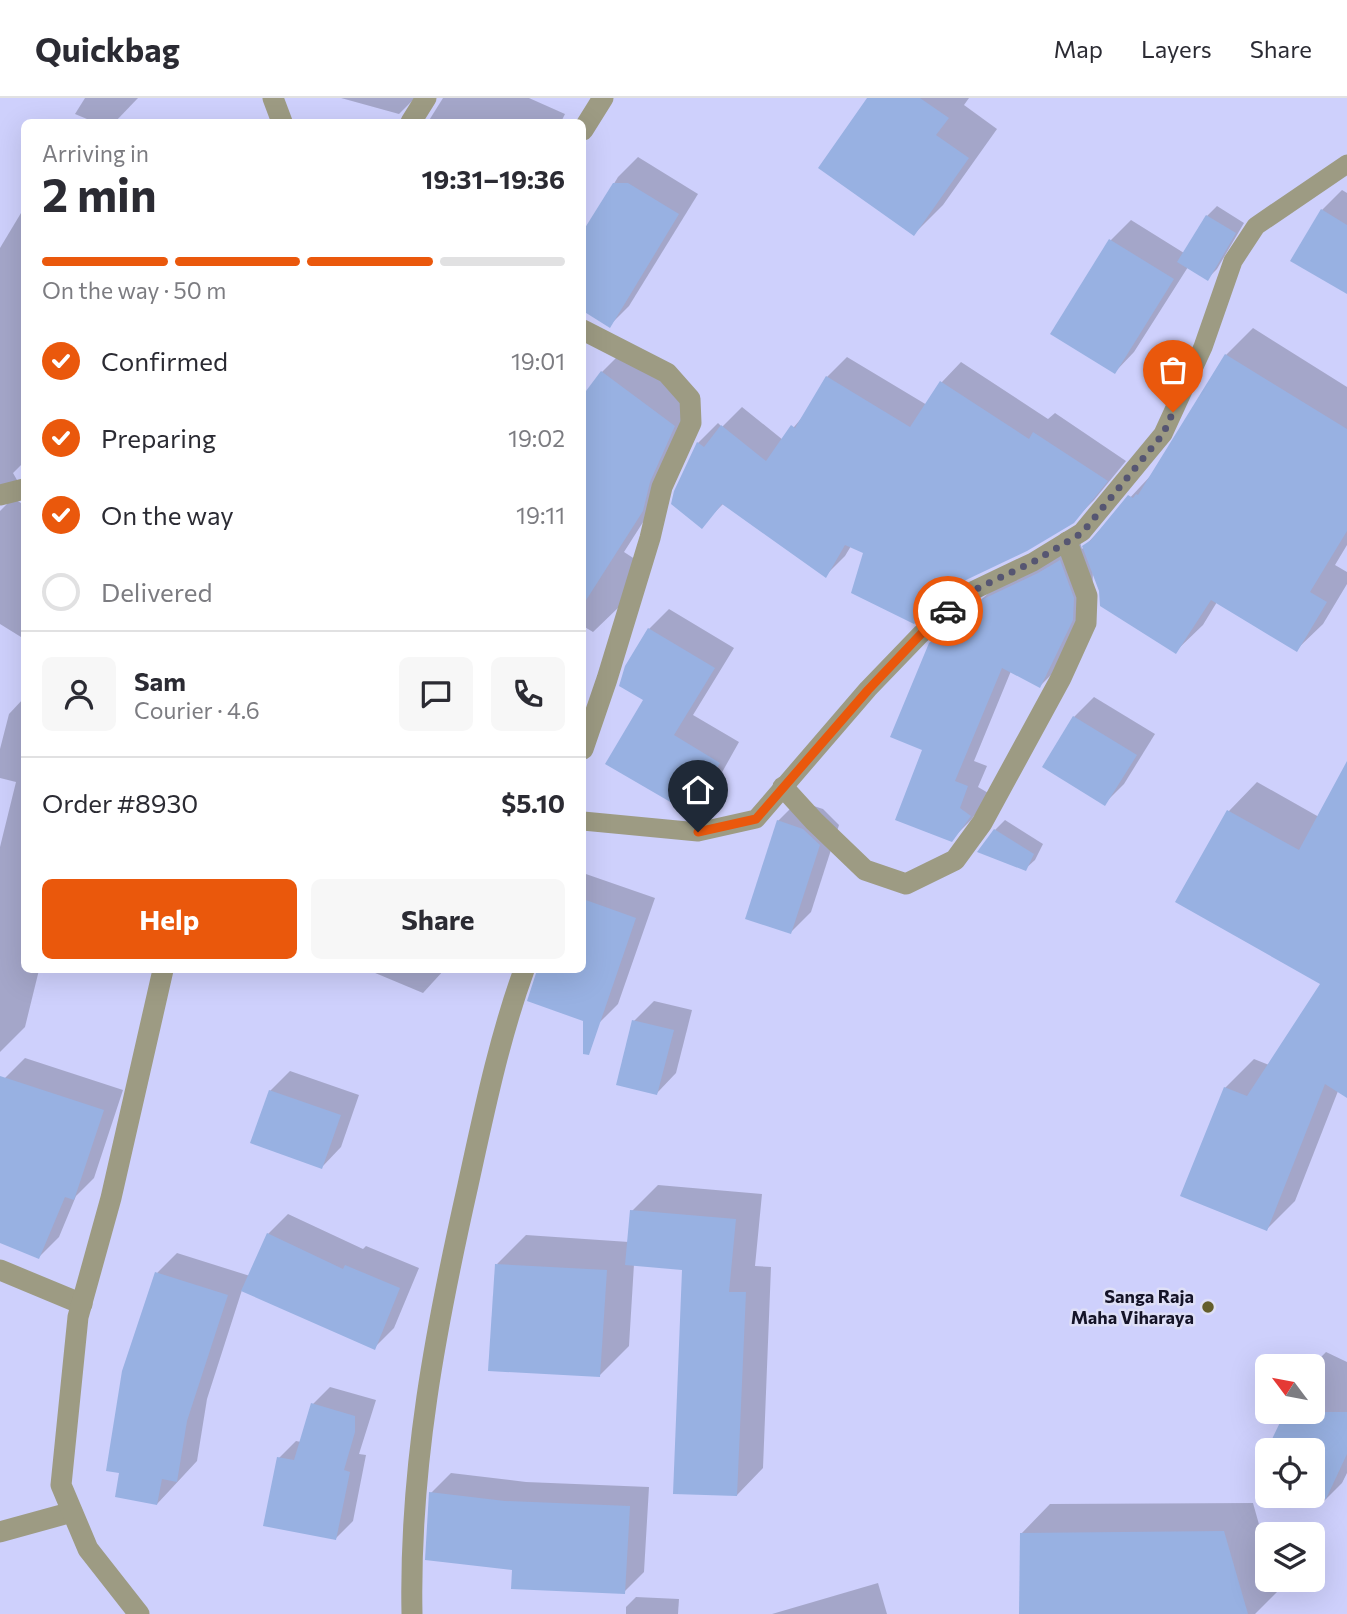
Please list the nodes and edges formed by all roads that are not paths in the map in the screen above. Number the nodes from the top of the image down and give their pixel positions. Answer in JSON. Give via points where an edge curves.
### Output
{"nodes":[{"id":1,"x":273,"y":98,"type":"edge"},
{"id":2,"x":426,"y":98,"type":"edge"},
{"id":3,"x":603,"y":98,"type":"edge"},
{"id":4,"x":281,"y":119,"type":"edge"},
{"id":5,"x":413,"y":119,"type":"edge"},
{"id":6,"x":586,"y":125,"type":"edge"},
{"id":7,"x":1347,"y":164,"type":"edge"},
{"id":8,"x":586,"y":332,"type":"edge"},
{"id":9,"x":21,"y":490,"type":"edge"},
{"id":10,"x":0,"y":495,"type":"edge"},
{"id":11,"x":1067,"y":542,"type":"junction"},
{"id":12,"x":586,"y":739,"type":"edge"},
{"id":13,"x":783,"y":787,"type":"junction"},
{"id":14,"x":586,"y":821,"type":"edge"},
{"id":15,"x":162,"y":973,"type":"edge"},
{"id":16,"x":523,"y":973,"type":"edge"},
{"id":17,"x":0,"y":1269,"type":"edge"},
{"id":18,"x":82,"y":1304,"type":"junction"},
{"id":19,"x":72,"y":1512,"type":"junction"},
{"id":20,"x":0,"y":1532,"type":"edge"},
{"id":21,"x":139,"y":1614,"type":"edge"},
{"id":22,"x":412,"y":1614,"type":"edge"}],
"edges":[{"from":1,"to":4,"type":"street"},
{"from":2,"to":5,"type":"street"},
{"from":3,"to":6,"type":"street"},
{"from":7,"to":11,"type":"lane","via":[[1256,226],[1233,261],[1203,347],[1163,434],[1082,533]]},
{"from":8,"to":12,"type":"street","via":[[667,373],[691,399],[691,423],[662,487]]},
{"from":9,"to":10,"type":"street"},
{"from":11,"to":13,"type":"lane","via":[[972,591],[921,634]]},
{"from":11,"to":13,"type":"street","via":[[1087,596],[1086,623],[1006,780],[955,860],[906,884],[865,870]]},
{"from":13,"to":14,"type":"lane","via":[[756,819],[698,832]]},
{"from":15,"to":18,"type":"street"},
{"from":16,"to":22,"type":"street","via":[[489,1091],[440,1308],[414,1501]]},
{"from":17,"to":18,"type":"street"},
{"from":18,"to":19,"type":"street","via":[[61,1485]]},
{"from":19,"to":20,"type":"street"},
{"from":19,"to":21,"type":"street","via":[[88,1549]]}]}
